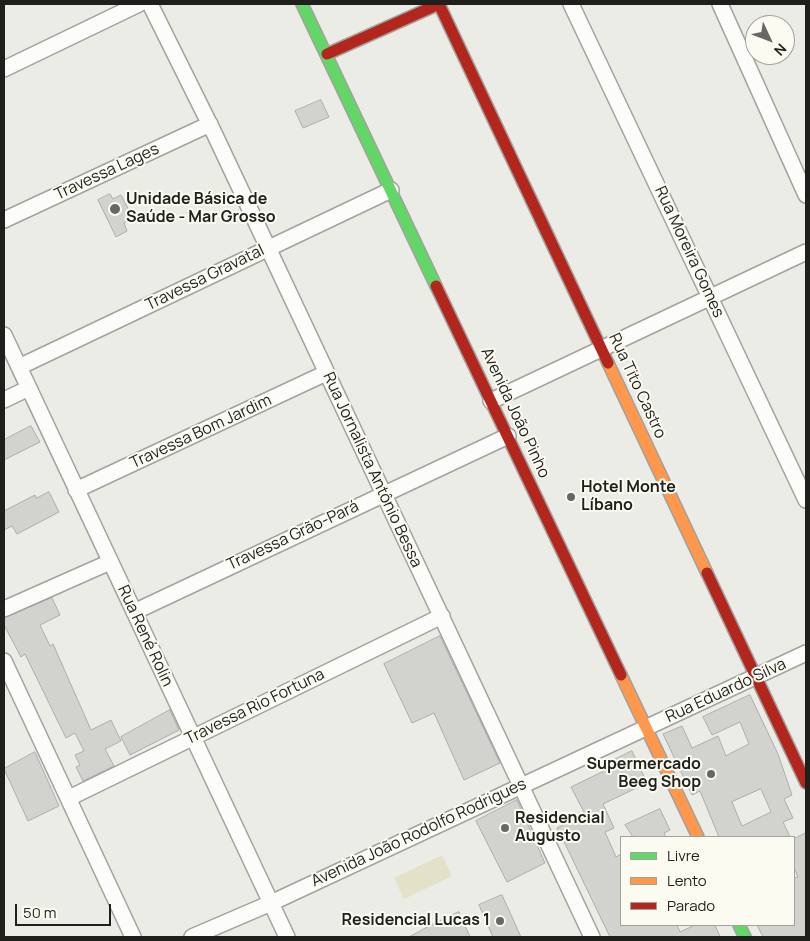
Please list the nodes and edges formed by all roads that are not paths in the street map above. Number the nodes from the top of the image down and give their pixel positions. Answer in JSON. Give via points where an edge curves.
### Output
{"nodes":[{"id":1,"x":138,"y":4,"type":"edge"},
{"id":2,"x":150,"y":4,"type":"edge"},
{"id":3,"x":302,"y":4,"type":"edge"},
{"id":4,"x":439,"y":4,"type":"edge"},
{"id":5,"x":571,"y":4,"type":"edge"},
{"id":6,"x":720,"y":4,"type":"edge"},
{"id":7,"x":327,"y":54,"type":"junction"},
{"id":8,"x":4,"y":70,"type":"edge"},
{"id":9,"x":210,"y":124,"type":"junction"},
{"id":10,"x":391,"y":190,"type":"junction"},
{"id":11,"x":806,"y":195,"type":"edge"},
{"id":12,"x":4,"y":220,"type":"edge"},
{"id":13,"x":268,"y":248,"type":"junction"},
{"id":14,"x":806,"y":252,"type":"edge"},
{"id":15,"x":710,"y":298,"type":"junction"},
{"id":16,"x":4,"y":335,"type":"edge"},
{"id":17,"x":602,"y":349,"type":"junction"},
{"id":18,"x":19,"y":367,"type":"junction"},
{"id":19,"x":326,"y":373,"type":"junction"},
{"id":20,"x":29,"y":388,"type":"junction"},
{"id":21,"x":4,"y":400,"type":"edge"},
{"id":22,"x":491,"y":401,"type":"junction"},
{"id":23,"x":508,"y":436,"type":"junction"},
{"id":24,"x":76,"y":490,"type":"junction"},
{"id":25,"x":383,"y":494,"type":"junction"},
{"id":26,"x":806,"y":500,"type":"edge"},
{"id":27,"x":110,"y":562,"type":"junction"},
{"id":28,"x":4,"y":609,"type":"edge"},
{"id":29,"x":134,"y":612,"type":"junction"},
{"id":30,"x":442,"y":616,"type":"junction"},
{"id":31,"x":806,"y":653,"type":"edge"},
{"id":32,"x":4,"y":661,"type":"edge"},
{"id":33,"x":756,"y":678,"type":"junction"},
{"id":34,"x":646,"y":728,"type":"junction"},
{"id":35,"x":192,"y":737,"type":"junction"},
{"id":36,"x":806,"y":783,"type":"edge"},
{"id":37,"x":521,"y":786,"type":"junction"},
{"id":38,"x":69,"y":798,"type":"junction"},
{"id":39,"x":698,"y":836,"type":"edge"},
{"id":40,"x":271,"y":903,"type":"junction"},
{"id":41,"x":133,"y":937,"type":"edge"},
{"id":42,"x":192,"y":937,"type":"edge"},
{"id":43,"x":287,"y":937,"type":"edge"},
{"id":44,"x":592,"y":937,"type":"edge"}],
"edges":[{"from":1,"to":8,"type":"street"},
{"from":2,"to":9,"type":"street","name":"Rua Jornalista Antônio Bessa"},
{"from":3,"to":7,"type":"main road","name":"Avenida João Pinho"},
{"from":4,"to":7,"type":"main road"},
{"from":4,"to":17,"type":"main road","name":"Rua Tito Castro"},
{"from":5,"to":15,"type":"street","name":"Rua Moreira Gomes"},
{"from":6,"to":11,"type":"street"},
{"from":7,"to":10,"type":"main road","name":"Avenida João Pinho"},
{"from":9,"to":12,"type":"street","name":"Travessa Lages"},
{"from":9,"to":13,"type":"street","name":"Rua Jornalista Antônio Bessa"},
{"from":10,"to":13,"type":"street","name":"Travessa Gravatal"},
{"from":10,"to":22,"type":"main road","name":"Avenida João Pinho"},
{"from":13,"to":18,"type":"street","name":"Travessa Gravatal"},
{"from":13,"to":19,"type":"street","name":"Rua Jornalista Antônio Bessa"},
{"from":14,"to":15,"type":"street"},
{"from":15,"to":17,"type":"street"},
{"from":15,"to":26,"type":"street","name":"Rua Moreira Gomes"},
{"from":16,"to":18,"type":"street","name":"Rua René Rolin"},
{"from":17,"to":22,"type":"street"},
{"from":17,"to":33,"type":"main road","name":"Rua Tito Castro"},
{"from":18,"to":20,"type":"street","name":"Rua René Rolin"},
{"from":19,"to":24,"type":"street","name":"Travessa Bom Jardim"},
{"from":19,"to":25,"type":"street","name":"Rua Jornalista Antônio Bessa"},
{"from":20,"to":21,"type":"street"},
{"from":20,"to":24,"type":"street","name":"Rua René Rolin"},
{"from":22,"to":23,"type":"main road","name":"Avenida João Pinho"},
{"from":23,"to":25,"type":"street","name":"Travessa Grão-Pará"},
{"from":23,"to":34,"type":"main road","name":"Avenida João Pinho"},
{"from":24,"to":27,"type":"street","name":"Rua René Rolin"},
{"from":25,"to":29,"type":"street","name":"Travessa Grão-Pará"},
{"from":25,"to":30,"type":"street","name":"Rua Jornalista Antônio Bessa"},
{"from":27,"to":28,"type":"street"},
{"from":27,"to":29,"type":"street","name":"Rua René Rolin"},
{"from":29,"to":35,"type":"street","name":"Rua René Rolin"},
{"from":30,"to":35,"type":"street","name":"Travessa Rio Fortuna"},
{"from":30,"to":37,"type":"street","name":"Rua Jornalista Antônio Bessa"},
{"from":31,"to":33,"type":"street","name":"Rua Eduardo Silva"},
{"from":32,"to":38,"type":"street"},
{"from":33,"to":34,"type":"street","name":"Rua Eduardo Silva"},
{"from":33,"to":36,"type":"main road","name":"Rua Tito Castro"},
{"from":34,"to":37,"type":"street","name":"Avenida João Rodolfo Rodrigues"},
{"from":34,"to":39,"type":"main road","name":"Avenida João Pinho"},
{"from":35,"to":38,"type":"street","name":"Travessa Rio Fortuna"},
{"from":35,"to":40,"type":"street","name":"Rua René Rolin"},
{"from":37,"to":40,"type":"street","name":"Avenida João Rodolfo Rodrigues"},
{"from":37,"to":44,"type":"street","name":"Rua Jornalista Antônio Bessa"},
{"from":38,"to":41,"type":"street"},
{"from":40,"to":42,"type":"street","name":"Avenida João Rodolfo Rodrigues"},
{"from":40,"to":43,"type":"street","name":"Rua René Rolin"}]}
